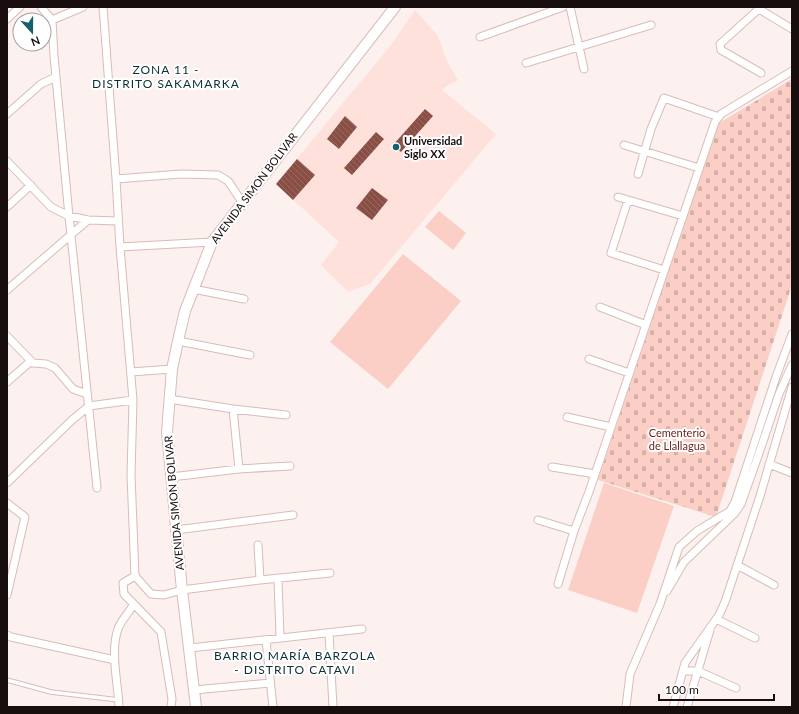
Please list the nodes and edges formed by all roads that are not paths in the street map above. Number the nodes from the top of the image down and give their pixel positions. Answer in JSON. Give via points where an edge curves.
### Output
{"nodes":[{"id":1,"x":20,"y":7,"type":"edge"},
{"id":2,"x":83,"y":7,"type":"edge"},
{"id":3,"x":103,"y":7,"type":"edge"},
{"id":4,"x":395,"y":7,"type":"edge"},
{"id":5,"x":563,"y":7,"type":"edge"},
{"id":6,"x":570,"y":7,"type":"edge"},
{"id":7,"x":760,"y":8,"type":"edge"},
{"id":8,"x":7,"y":19,"type":"edge"},
{"id":9,"x":52,"y":20,"type":"joint"},
{"id":10,"x":651,"y":25,"type":"dead end"},
{"id":11,"x":792,"y":29,"type":"edge"},
{"id":12,"x":480,"y":37,"type":"dead end"},
{"id":13,"x":579,"y":47,"type":"junction"},
{"id":14,"x":526,"y":63,"type":"dead end"},
{"id":15,"x":584,"y":69,"type":"dead end"},
{"id":16,"x":792,"y":71,"type":"edge"},
{"id":17,"x":761,"y":73,"type":"dead end"},
{"id":18,"x":56,"y":77,"type":"junction"},
{"id":19,"x":7,"y":114,"type":"edge"},
{"id":20,"x":719,"y":117,"type":"junction"},
{"id":21,"x":624,"y":145,"type":"dead end"},
{"id":22,"x":643,"y":151,"type":"junction"},
{"id":23,"x":7,"y":161,"type":"edge"},
{"id":24,"x":699,"y":168,"type":"junction"},
{"id":25,"x":638,"y":174,"type":"dead end"},
{"id":26,"x":116,"y":179,"type":"junction"},
{"id":27,"x":31,"y":185,"type":"junction"},
{"id":28,"x":618,"y":197,"type":"dead end"},
{"id":29,"x":628,"y":200,"type":"junction"},
{"id":30,"x":242,"y":202,"type":"junction"},
{"id":31,"x":7,"y":207,"type":"edge"},
{"id":32,"x":68,"y":216,"type":"junction"},
{"id":33,"x":683,"y":216,"type":"junction"},
{"id":34,"x":88,"y":220,"type":"junction"},
{"id":35,"x":118,"y":221,"type":"junction"},
{"id":36,"x":71,"y":234,"type":"junction"},
{"id":37,"x":212,"y":242,"type":"junction"},
{"id":38,"x":120,"y":247,"type":"junction"},
{"id":39,"x":664,"y":270,"type":"junction"},
{"id":40,"x":193,"y":289,"type":"junction"},
{"id":41,"x":7,"y":290,"type":"edge"},
{"id":42,"x":244,"y":300,"type":"dead end"},
{"id":43,"x":600,"y":307,"type":"dead end"},
{"id":44,"x":646,"y":325,"type":"junction"},
{"id":45,"x":792,"y":334,"type":"edge"},
{"id":46,"x":7,"y":336,"type":"edge"},
{"id":47,"x":178,"y":341,"type":"junction"},
{"id":48,"x":250,"y":355,"type":"dead end"},
{"id":49,"x":589,"y":359,"type":"dead end"},
{"id":50,"x":31,"y":361,"type":"junction"},
{"id":51,"x":792,"y":365,"type":"edge"},
{"id":52,"x":172,"y":370,"type":"junction"},
{"id":53,"x":131,"y":372,"type":"junction"},
{"id":54,"x":629,"y":373,"type":"junction"},
{"id":55,"x":7,"y":382,"type":"edge"},
{"id":56,"x":792,"y":387,"type":"edge"},
{"id":57,"x":87,"y":394,"type":"junction"},
{"id":58,"x":169,"y":399,"type":"junction"},
{"id":59,"x":133,"y":400,"type":"junction"},
{"id":60,"x":89,"y":406,"type":"junction"},
{"id":61,"x":233,"y":409,"type":"junction"},
{"id":62,"x":286,"y":415,"type":"dead end"},
{"id":63,"x":567,"y":417,"type":"dead end"},
{"id":64,"x":611,"y":427,"type":"junction"},
{"id":65,"x":769,"y":464,"type":"junction"},
{"id":66,"x":290,"y":466,"type":"dead end"},
{"id":67,"x":552,"y":467,"type":"dead end"},
{"id":68,"x":239,"y":469,"type":"junction"},
{"id":69,"x":792,"y":473,"type":"edge"},
{"id":70,"x":595,"y":474,"type":"junction"},
{"id":71,"x":171,"y":477,"type":"junction"},
{"id":72,"x":7,"y":483,"type":"edge"},
{"id":73,"x":97,"y":488,"type":"dead end"},
{"id":74,"x":7,"y":503,"type":"edge"},
{"id":75,"x":293,"y":516,"type":"dead end"},
{"id":76,"x":538,"y":520,"type":"dead end"},
{"id":77,"x":176,"y":530,"type":"junction"},
{"id":78,"x":574,"y":531,"type":"junction"},
{"id":79,"x":258,"y":545,"type":"dead end"},
{"id":80,"x":737,"y":565,"type":"junction"},
{"id":81,"x":10,"y":570,"type":"edge"},
{"id":82,"x":330,"y":574,"type":"dead end"},
{"id":83,"x":135,"y":576,"type":"junction"},
{"id":84,"x":278,"y":579,"type":"junction"},
{"id":85,"x":260,"y":580,"type":"junction"},
{"id":86,"x":558,"y":584,"type":"dead end"},
{"id":87,"x":774,"y":585,"type":"dead end"},
{"id":88,"x":182,"y":590,"type":"junction"},
{"id":89,"x":7,"y":595,"type":"edge"},
{"id":90,"x":660,"y":604,"type":"junction"},
{"id":91,"x":133,"y":605,"type":"junction"},
{"id":92,"x":716,"y":619,"type":"junction"},
{"id":93,"x":710,"y":628,"type":"junction"},
{"id":94,"x":362,"y":630,"type":"dead end"},
{"id":95,"x":329,"y":633,"type":"junction"},
{"id":96,"x":7,"y":635,"type":"edge"},
{"id":97,"x":280,"y":638,"type":"junction"},
{"id":98,"x":755,"y":638,"type":"dead end"},
{"id":99,"x":266,"y":640,"type":"junction"},
{"id":100,"x":190,"y":648,"type":"junction"},
{"id":101,"x":115,"y":660,"type":"junction"},
{"id":102,"x":683,"y":671,"type":"junction"},
{"id":103,"x":698,"y":671,"type":"junction"},
{"id":104,"x":7,"y":680,"type":"edge"},
{"id":105,"x":270,"y":683,"type":"junction"},
{"id":106,"x":736,"y":688,"type":"dead end"},
{"id":107,"x":194,"y":690,"type":"junction"},
{"id":108,"x":119,"y":703,"type":"edge"},
{"id":109,"x":171,"y":707,"type":"edge"},
{"id":110,"x":196,"y":707,"type":"edge"},
{"id":111,"x":273,"y":707,"type":"edge"},
{"id":112,"x":333,"y":707,"type":"edge"},
{"id":113,"x":626,"y":707,"type":"edge"},
{"id":114,"x":673,"y":707,"type":"edge"},
{"id":115,"x":687,"y":707,"type":"edge"}],
"edges":[{"from":1,"to":8,"type":"street"},
{"from":2,"to":9,"type":"street"},
{"from":3,"to":26,"type":"street"},
{"from":4,"to":30,"type":"main road","name":"AVENIDA SIMON BOLIVAR"},
{"from":5,"to":12,"type":"street"},
{"from":6,"to":13,"type":"street"},
{"from":7,"to":11,"type":"street"},
{"from":7,"to":17,"type":"street","via":[[720,44],[721,50]]},
{"from":9,"to":18,"type":"street"},
{"from":10,"to":13,"type":"street"},
{"from":13,"to":14,"type":"street"},
{"from":13,"to":15,"type":"street"},
{"from":16,"to":20,"type":"street","via":[[720,114]]},
{"from":18,"to":19,"type":"street","via":[[41,84]]},
{"from":18,"to":32,"type":"street"},
{"from":20,"to":22,"type":"street","via":[[664,98]]},
{"from":20,"to":24,"type":"street"},
{"from":21,"to":22,"type":"street"},
{"from":22,"to":24,"type":"street"},
{"from":22,"to":25,"type":"street"},
{"from":23,"to":27,"type":"street"},
{"from":24,"to":33,"type":"street"},
{"from":26,"to":30,"type":"street","via":[[181,174],[218,175],[228,181]]},
{"from":26,"to":35,"type":"street"},
{"from":27,"to":31,"type":"street"},
{"from":27,"to":32,"type":"street","via":[[51,207]]},
{"from":28,"to":29,"type":"street"},
{"from":29,"to":33,"type":"street"},
{"from":29,"to":39,"type":"street","via":[[612,253]]},
{"from":30,"to":37,"type":"main road","name":"AVENIDA SIMON BOLIVAR"},
{"from":32,"to":34,"type":"street"},
{"from":32,"to":36,"type":"street"},
{"from":33,"to":39,"type":"street"},
{"from":34,"to":35,"type":"street"},
{"from":34,"to":36,"type":"street"},
{"from":35,"to":38,"type":"street"},
{"from":36,"to":41,"type":"street"},
{"from":36,"to":57,"type":"street"},
{"from":37,"to":38,"type":"street"},
{"from":37,"to":40,"type":"main road","name":"AVENIDA SIMON BOLIVAR"},
{"from":38,"to":53,"type":"street"},
{"from":39,"to":44,"type":"street"},
{"from":40,"to":42,"type":"street"},
{"from":40,"to":47,"type":"main road","name":"AVENIDA SIMON BOLIVAR"},
{"from":43,"to":44,"type":"street"},
{"from":44,"to":54,"type":"street"},
{"from":45,"to":90,"type":"street","via":[[735,502],[730,511],[697,531],[679,547]]},
{"from":46,"to":50,"type":"street"},
{"from":47,"to":48,"type":"street"},
{"from":47,"to":52,"type":"main road","name":"AVENIDA SIMON BOLIVAR"},
{"from":49,"to":54,"type":"street"},
{"from":50,"to":55,"type":"street"},
{"from":50,"to":57,"type":"street","via":[[55,368],[73,389]]},
{"from":51,"to":90,"type":"street","via":[[779,394],[741,504],[735,513],[684,562]]},
{"from":52,"to":53,"type":"street"},
{"from":52,"to":58,"type":"main road","name":"AVENIDA SIMON BOLIVAR"},
{"from":53,"to":59,"type":"street"},
{"from":54,"to":64,"type":"street"},
{"from":56,"to":65,"type":"street"},
{"from":57,"to":60,"type":"street"},
{"from":58,"to":61,"type":"street"},
{"from":58,"to":71,"type":"main road","name":"AVENIDA SIMON BOLIVAR","via":[[167,432]]},
{"from":59,"to":60,"type":"street"},
{"from":59,"to":83,"type":"street","via":[[131,475]]},
{"from":60,"to":72,"type":"street"},
{"from":60,"to":73,"type":"street"},
{"from":61,"to":62,"type":"street"},
{"from":61,"to":68,"type":"street"},
{"from":63,"to":64,"type":"street"},
{"from":64,"to":70,"type":"street"},
{"from":65,"to":69,"type":"street"},
{"from":65,"to":80,"type":"street"},
{"from":66,"to":68,"type":"street"},
{"from":67,"to":70,"type":"street"},
{"from":68,"to":71,"type":"street"},
{"from":70,"to":78,"type":"street"},
{"from":71,"to":77,"type":"main road","name":"AVENIDA SIMON BOLIVAR"},
{"from":74,"to":81,"type":"street","via":[[25,517]]},
{"from":75,"to":77,"type":"street"},
{"from":76,"to":78,"type":"street"},
{"from":77,"to":88,"type":"main road","name":"AVENIDA SIMON BOLIVAR"},
{"from":78,"to":86,"type":"street"},
{"from":79,"to":85,"type":"street"},
{"from":80,"to":87,"type":"street"},
{"from":80,"to":92,"type":"street","via":[[725,602]]},
{"from":81,"to":89,"type":"street"},
{"from":82,"to":84,"type":"street"},
{"from":83,"to":88,"type":"street","via":[[151,594],[164,595]]},
{"from":83,"to":91,"type":"street","via":[[123,583],[124,594]]},
{"from":84,"to":85,"type":"street"},
{"from":84,"to":97,"type":"street"},
{"from":85,"to":88,"type":"street"},
{"from":88,"to":100,"type":"main road","name":"AVENIDA SIMON BOLIVAR"},
{"from":90,"to":113,"type":"street","via":[[630,674]]},
{"from":91,"to":101,"type":"street","via":[[118,630],[114,644]]},
{"from":91,"to":109,"type":"street","via":[[161,632],[172,699]]},
{"from":92,"to":93,"type":"street"},
{"from":92,"to":98,"type":"street"},
{"from":93,"to":102,"type":"street","via":[[684,663]]},
{"from":93,"to":103,"type":"street"},
{"from":94,"to":95,"type":"street"},
{"from":95,"to":97,"type":"street"},
{"from":95,"to":112,"type":"street"},
{"from":96,"to":101,"type":"street"},
{"from":97,"to":99,"type":"street"},
{"from":99,"to":100,"type":"street"},
{"from":99,"to":105,"type":"street"},
{"from":100,"to":107,"type":"main road","name":"AVENIDA SIMON BOLIVAR"},
{"from":101,"to":108,"type":"street"},
{"from":102,"to":103,"type":"street"},
{"from":102,"to":114,"type":"street"},
{"from":103,"to":106,"type":"street"},
{"from":103,"to":115,"type":"street"},
{"from":104,"to":108,"type":"lane","via":[[51,692]]},
{"from":105,"to":107,"type":"street"},
{"from":105,"to":111,"type":"street"},
{"from":107,"to":110,"type":"main road","name":"AVENIDA SIMON BOLIVAR"}]}
